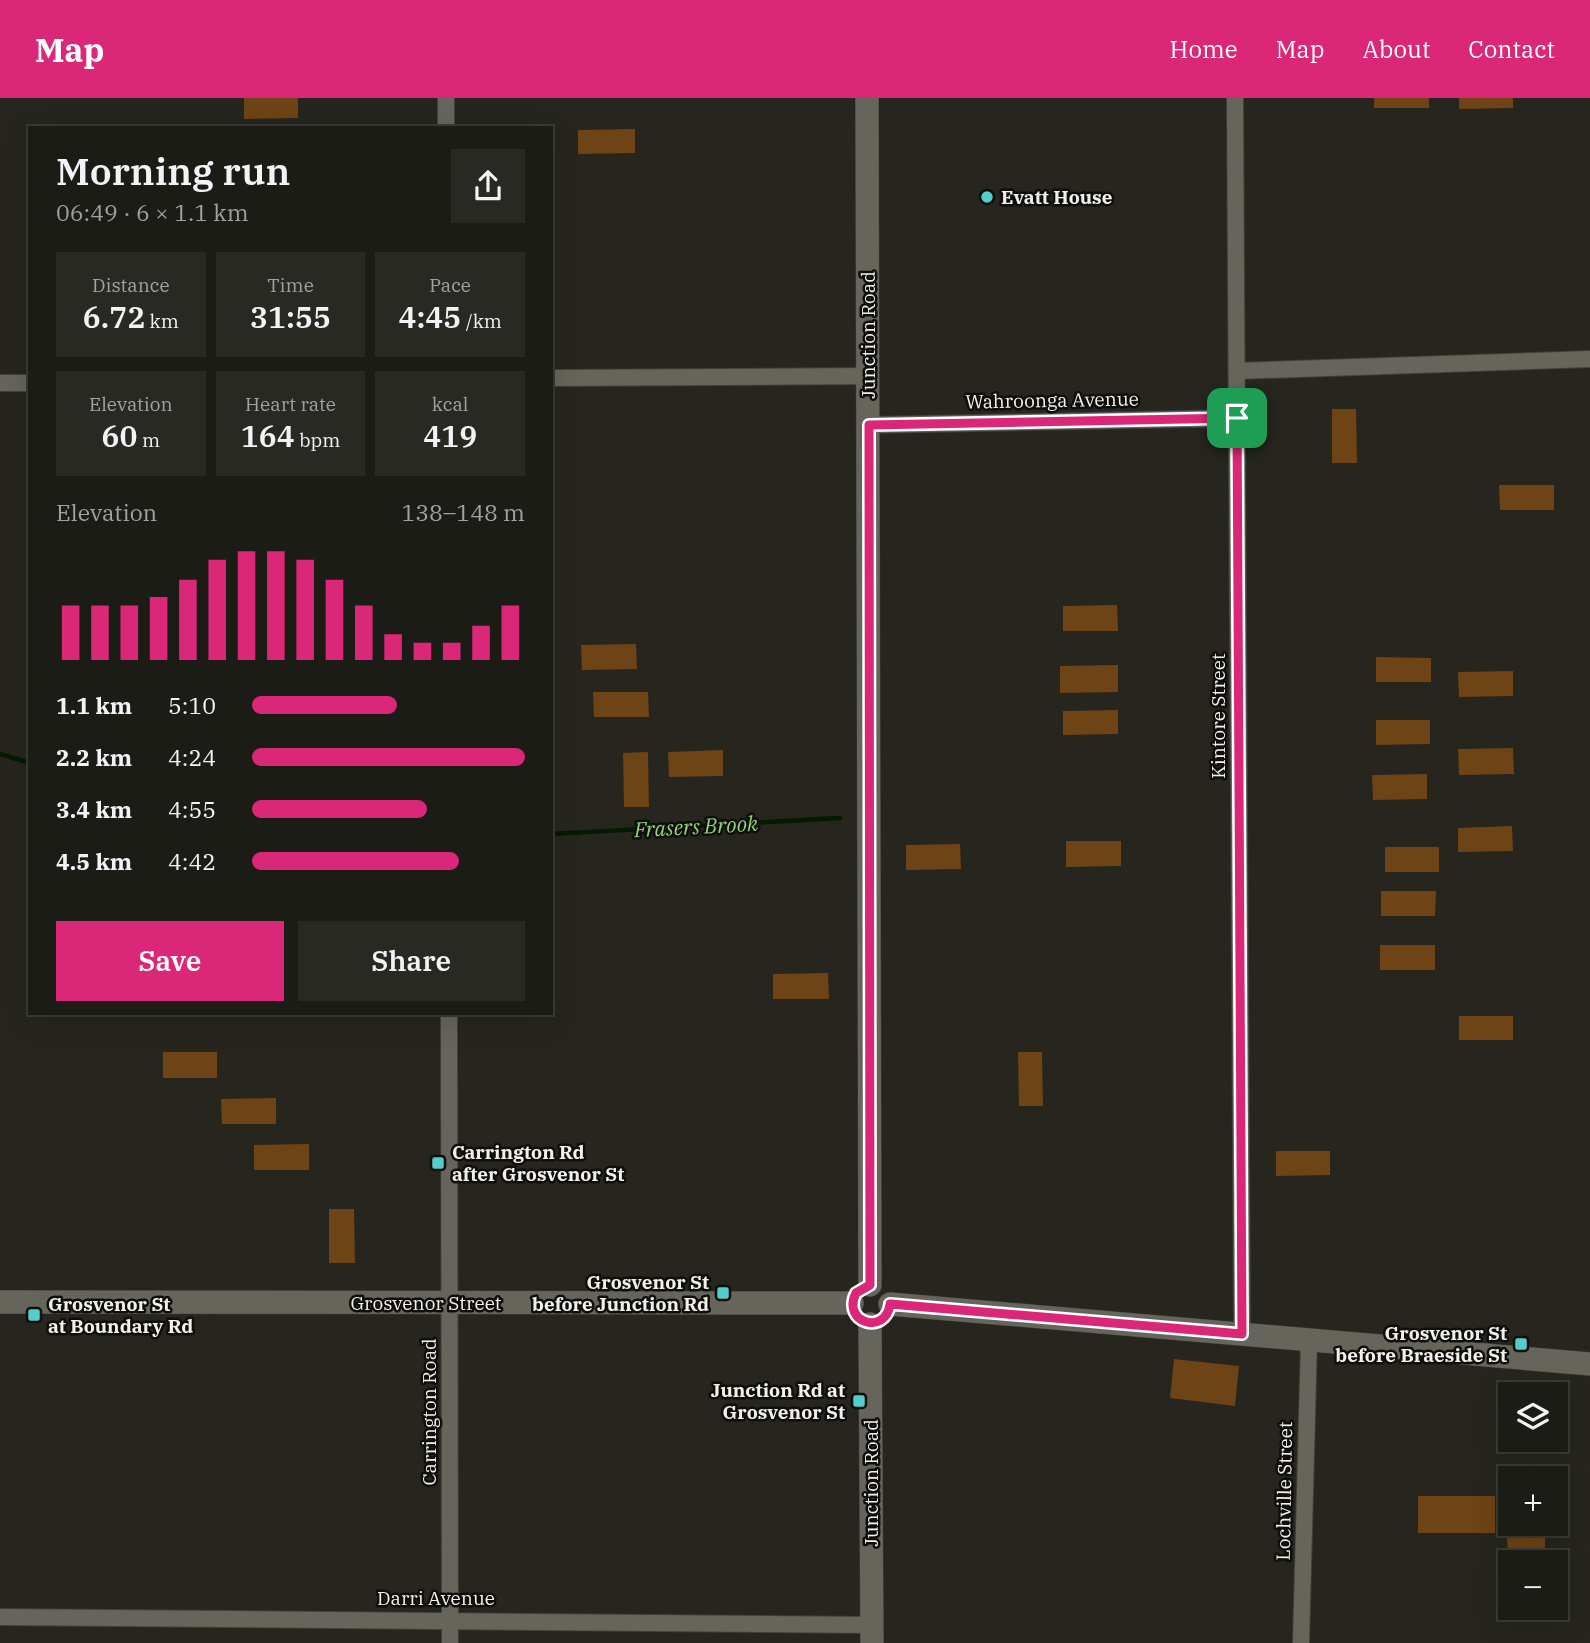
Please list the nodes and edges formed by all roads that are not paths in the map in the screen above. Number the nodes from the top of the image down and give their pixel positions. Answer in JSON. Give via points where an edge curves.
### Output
{"nodes":[{"id":1,"x":446,"y":98,"type":"edge"},
{"id":2,"x":867,"y":98,"type":"edge"},
{"id":3,"x":1235,"y":98,"type":"edge"},
{"id":4,"x":446,"y":126,"type":"edge"},
{"id":5,"x":1590,"y":359,"type":"edge"},
{"id":6,"x":1237,"y":371,"type":"junction"},
{"id":7,"x":868,"y":376,"type":"junction"},
{"id":8,"x":553,"y":378,"type":"edge"},
{"id":9,"x":0,"y":383,"type":"edge"},
{"id":10,"x":28,"y":383,"type":"edge"},
{"id":11,"x":1237,"y":418,"type":"junction"},
{"id":12,"x":869,"y":425,"type":"junction"},
{"id":13,"x":449,"y":1015,"type":"edge"},
{"id":14,"x":870,"y":1285,"type":"junction"},
{"id":15,"x":0,"y":1302,"type":"edge"},
{"id":16,"x":449,"y":1303,"type":"junction"},
{"id":17,"x":852,"y":1303,"type":"junction"},
{"id":18,"x":890,"y":1304,"type":"junction"},
{"id":19,"x":870,"y":1324,"type":"junction"},
{"id":20,"x":1242,"y":1334,"type":"junction"},
{"id":21,"x":1309,"y":1340,"type":"junction"},
{"id":22,"x":1590,"y":1364,"type":"edge"},
{"id":23,"x":0,"y":1617,"type":"edge"},
{"id":24,"x":450,"y":1619,"type":"junction"},
{"id":25,"x":872,"y":1634,"type":"edge"},
{"id":26,"x":450,"y":1643,"type":"edge"},
{"id":27,"x":1301,"y":1643,"type":"edge"}],
"edges":[{"from":1,"to":4,"type":"street"},
{"from":2,"to":7,"type":"main road","name":"Junction Road"},
{"from":3,"to":6,"type":"street","name":"Kintore Street"},
{"from":5,"to":6,"type":"street"},
{"from":6,"to":11,"type":"street","name":"Kintore Street"},
{"from":7,"to":8,"type":"street"},
{"from":7,"to":12,"type":"main road","name":"Junction Road"},
{"from":9,"to":10,"type":"street"},
{"from":11,"to":12,"type":"street","name":"Wahroonga Avenue"},
{"from":11,"to":20,"type":"street","name":"Kintore Street"},
{"from":12,"to":14,"type":"main road","name":"Junction Road"},
{"from":13,"to":16,"type":"street","name":"Carrington Road"},
{"from":14,"to":17,"type":"main road","via":[[856,1293]]},
{"from":14,"to":18,"type":"main road","via":[[884,1291]]},
{"from":15,"to":16,"type":"main road","name":"Grosvenor Street"},
{"from":16,"to":17,"type":"main road","name":"Grosvenor Street"},
{"from":16,"to":24,"type":"street","name":"Carrington Road"},
{"from":17,"to":19,"type":"main road","via":[[856,1317]]},
{"from":18,"to":19,"type":"main road","via":[[884,1319]]},
{"from":18,"to":20,"type":"main road"},
{"from":19,"to":25,"type":"main road","name":"Junction Road"},
{"from":20,"to":21,"type":"main road"},
{"from":21,"to":22,"type":"main road"},
{"from":21,"to":27,"type":"street","name":"Lochville Street"},
{"from":23,"to":24,"type":"street","name":"Darri Avenue"},
{"from":24,"to":25,"type":"street","name":"Darri Avenue"},
{"from":24,"to":26,"type":"street","name":"Carrington Road"}]}
